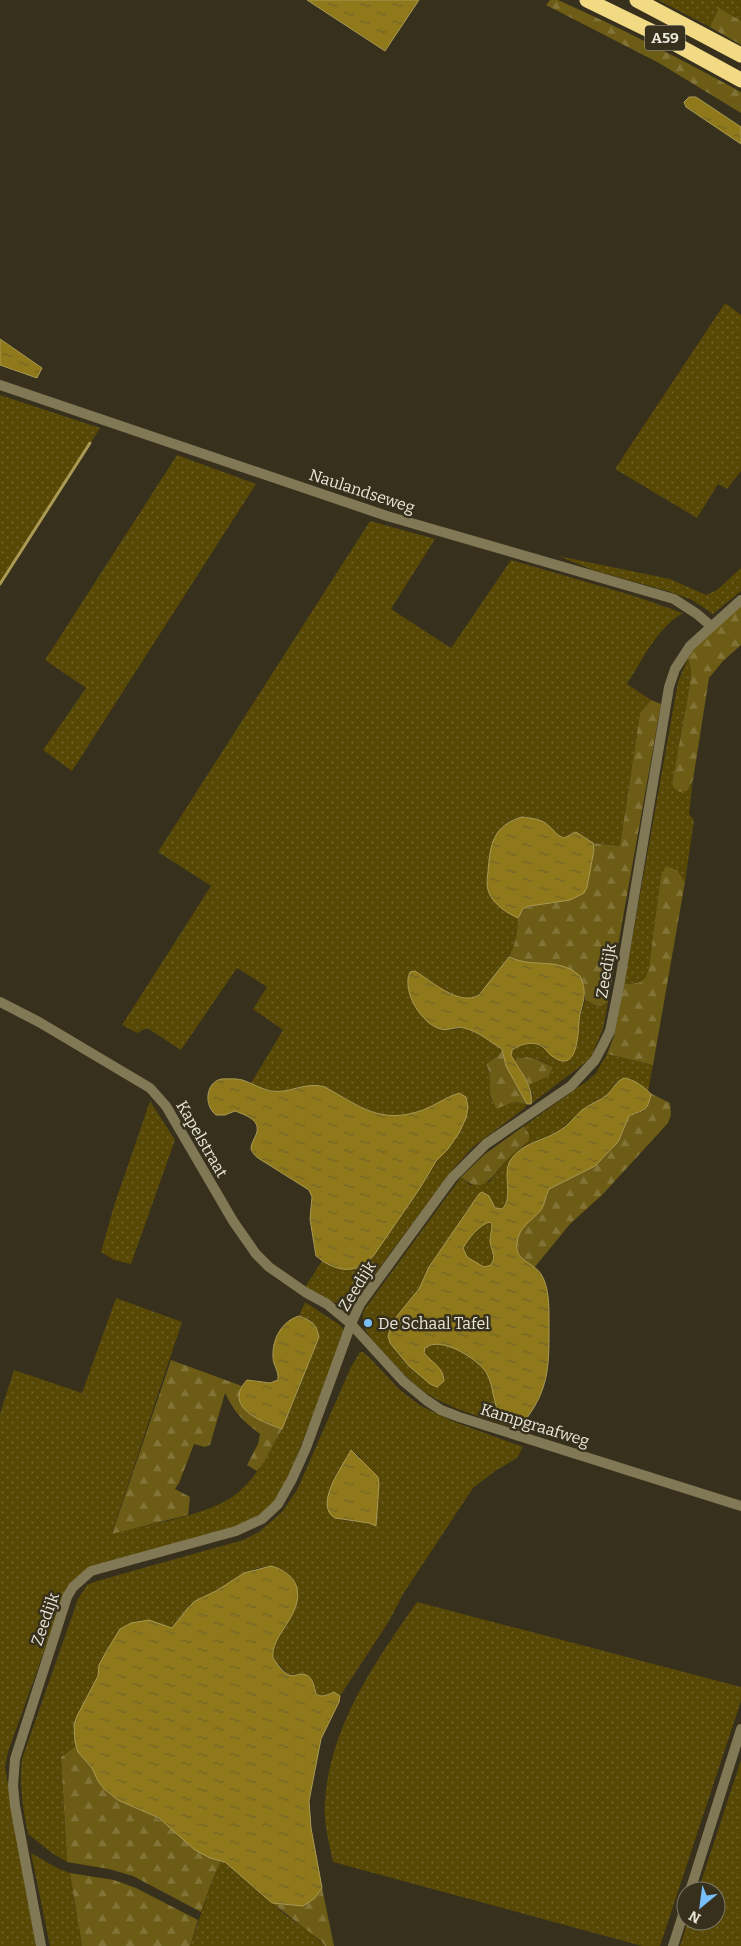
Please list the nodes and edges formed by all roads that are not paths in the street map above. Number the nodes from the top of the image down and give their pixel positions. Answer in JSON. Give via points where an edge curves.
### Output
{"nodes":[{"id":1,"x":587,"y":0,"type":"edge"},
{"id":2,"x":637,"y":0,"type":"edge"},
{"id":3,"x":741,"y":55,"type":"edge"},
{"id":4,"x":741,"y":80,"type":"edge"},
{"id":5,"x":0,"y":385,"type":"edge"},
{"id":6,"x":741,"y":600,"type":"edge"},
{"id":7,"x":711,"y":626,"type":"junction"},
{"id":8,"x":0,"y":1002,"type":"edge"},
{"id":9,"x":351,"y":1324,"type":"junction"},
{"id":10,"x":741,"y":1506,"type":"edge"},
{"id":11,"x":741,"y":1729,"type":"edge"},
{"id":12,"x":693,"y":1881,"type":"edge"},
{"id":13,"x":678,"y":1931,"type":"edge"},
{"id":14,"x":41,"y":1946,"type":"edge"},
{"id":15,"x":673,"y":1946,"type":"edge"}],
"edges":[{"from":1,"to":4,"type":"highway","number":"A59"},
{"from":2,"to":3,"type":"highway","number":"A59"},
{"from":5,"to":7,"type":"street","name":"Naulandseweg","via":[[387,516],[650,590],[674,599]]},
{"from":6,"to":7,"type":"street","name":"Zeedijk"},
{"from":7,"to":9,"type":"street","name":"Zeedijk","via":[[682,657],[669,687],[620,981],[604,1045],[571,1086],[486,1144],[466,1162],[360,1304]]},
{"from":8,"to":9,"type":"street","name":"Kapelstraat","via":[[150,1088],[166,1106],[233,1221],[256,1254],[269,1267],[327,1304]]},
{"from":9,"to":10,"type":"street","name":"Kampgraafweg","via":[[403,1381],[441,1410]]},
{"from":9,"to":14,"type":"street","name":"Zeedijk","via":[[292,1479],[278,1504],[262,1520],[236,1531],[91,1571],[67,1597],[15,1759],[13,1786]]},
{"from":11,"to":12,"type":"street"},
{"from":13,"to":15,"type":"street"}]}
